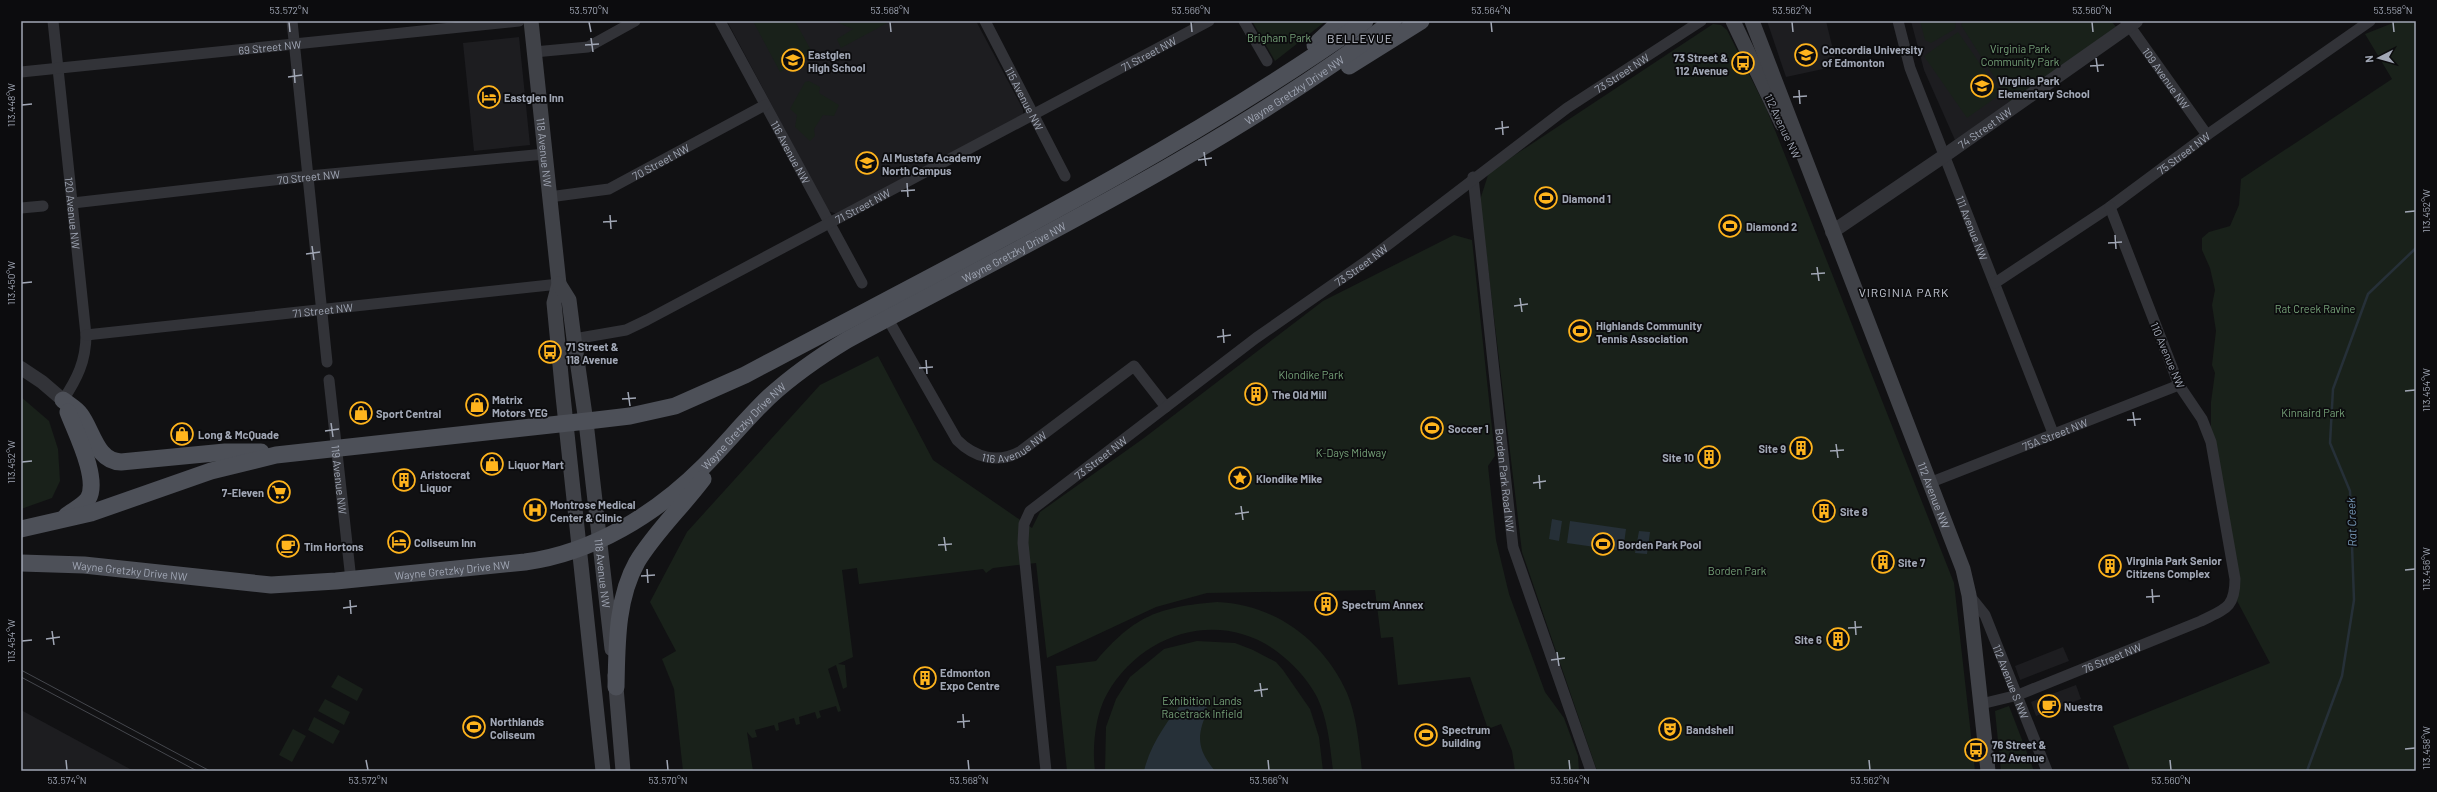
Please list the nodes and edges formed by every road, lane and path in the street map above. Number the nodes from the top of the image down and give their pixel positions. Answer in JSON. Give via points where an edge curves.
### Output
{"nodes":[{"id":1,"x":53,"y":21,"type":"edge"},
{"id":2,"x":292,"y":21,"type":"edge"},
{"id":3,"x":519,"y":21,"type":"edge"},
{"id":4,"x":531,"y":21,"type":"edge"},
{"id":5,"x":635,"y":21,"type":"edge"},
{"id":6,"x":720,"y":21,"type":"edge"},
{"id":7,"x":985,"y":21,"type":"edge"},
{"id":8,"x":1209,"y":21,"type":"edge"},
{"id":9,"x":1244,"y":21,"type":"edge"},
{"id":10,"x":1341,"y":21,"type":"edge"},
{"id":11,"x":1365,"y":21,"type":"edge"},
{"id":12,"x":1393,"y":21,"type":"edge"},
{"id":13,"x":1421,"y":21,"type":"edge"},
{"id":14,"x":1701,"y":21,"type":"edge"},
{"id":15,"x":1733,"y":21,"type":"edge"},
{"id":16,"x":1752,"y":21,"type":"edge"},
{"id":17,"x":1898,"y":21,"type":"edge"},
{"id":18,"x":2370,"y":21,"type":"edge"},
{"id":19,"x":2130,"y":23,"type":"edge"},
{"id":20,"x":294,"y":44,"type":"junction"},
{"id":21,"x":534,"y":52,"type":"junction"},
{"id":22,"x":1267,"y":61,"type":"dead end"},
{"id":23,"x":58,"y":69,"type":"junction"},
{"id":24,"x":21,"y":72,"type":"edge"},
{"id":25,"x":1273,"y":84,"type":"junction"},
{"id":26,"x":1277,"y":101,"type":"junction"},
{"id":27,"x":765,"y":105,"type":"junction"},
{"id":28,"x":1033,"y":115,"type":"junction"},
{"id":29,"x":2207,"y":135,"type":"junction"},
{"id":30,"x":545,"y":154,"type":"junction"},
{"id":31,"x":1944,"y":156,"type":"junction"},
{"id":32,"x":309,"y":176,"type":"junction"},
{"id":33,"x":1065,"y":176,"type":"dead end"},
{"id":34,"x":1473,"y":177,"type":"junction"},
{"id":35,"x":549,"y":197,"type":"junction"},
{"id":36,"x":73,"y":203,"type":"junction"},
{"id":37,"x":43,"y":206,"type":"dead end"},
{"id":38,"x":2110,"y":207,"type":"junction"},
{"id":39,"x":21,"y":208,"type":"edge"},
{"id":40,"x":828,"y":224,"type":"junction"},
{"id":41,"x":1832,"y":232,"type":"junction"},
{"id":42,"x":862,"y":283,"type":"dead end"},
{"id":43,"x":1995,"y":283,"type":"junction"},
{"id":44,"x":559,"y":284,"type":"junction"},
{"id":45,"x":879,"y":303,"type":"junction"},
{"id":46,"x":322,"y":311,"type":"junction"},
{"id":47,"x":888,"y":318,"type":"junction"},
{"id":48,"x":86,"y":335,"type":"junction"},
{"id":49,"x":574,"y":339,"type":"junction"},
{"id":50,"x":327,"y":362,"type":"dead end"},
{"id":51,"x":21,"y":368,"type":"edge"},
{"id":52,"x":329,"y":380,"type":"dead end"},
{"id":53,"x":2179,"y":385,"type":"junction"},
{"id":54,"x":63,"y":400,"type":"junction"},
{"id":55,"x":1166,"y":407,"type":"junction"},
{"id":56,"x":586,"y":422,"type":"junction"},
{"id":57,"x":565,"y":424,"type":"junction"},
{"id":58,"x":738,"y":430,"type":"junction"},
{"id":59,"x":2053,"y":433,"type":"junction"},
{"id":60,"x":337,"y":447,"type":"junction"},
{"id":61,"x":276,"y":455,"type":"junction"},
{"id":62,"x":1929,"y":483,"type":"junction"},
{"id":63,"x":57,"y":522,"type":"junction"},
{"id":64,"x":21,"y":529,"type":"edge"},
{"id":65,"x":601,"y":540,"type":"junction"},
{"id":66,"x":578,"y":549,"type":"junction"},
{"id":67,"x":21,"y":563,"type":"edge"},
{"id":68,"x":351,"y":580,"type":"junction"},
{"id":69,"x":1969,"y":595,"type":"junction"},
{"id":70,"x":2235,"y":597,"type":"joint"},
{"id":71,"x":616,"y":687,"type":"junction"},
{"id":72,"x":2018,"y":695,"type":"junction"},
{"id":73,"x":1981,"y":704,"type":"junction"},
{"id":74,"x":603,"y":771,"type":"edge"},
{"id":75,"x":623,"y":771,"type":"edge"},
{"id":76,"x":1046,"y":771,"type":"edge"},
{"id":77,"x":1591,"y":771,"type":"edge"},
{"id":78,"x":1988,"y":771,"type":"edge"},
{"id":79,"x":2047,"y":771,"type":"edge"}],
"edges":[{"from":1,"to":23,"type":"street","name":"120 Avenue NW"},
{"from":2,"to":20,"type":"street"},
{"from":3,"to":20,"type":"street","name":"69 Street NW"},
{"from":4,"to":21,"type":"main road","name":"118 Avenue NW"},
{"from":5,"to":21,"type":"street","via":[[588,47]]},
{"from":6,"to":27,"type":"street","name":"116 Avenue NW"},
{"from":7,"to":28,"type":"street","name":"115 Avenue NW"},
{"from":8,"to":28,"type":"street","name":"71 Street NW"},
{"from":9,"to":22,"type":"street"},
{"from":10,"to":25,"type":"main road"},
{"from":11,"to":25,"type":"main road","name":"Wayne Gretzky Drive NW"},
{"from":12,"to":26,"type":"main road","name":"Wayne Gretzky Drive NW"},
{"from":13,"to":26,"type":"main road","via":[[1332,76]]},
{"from":14,"to":34,"type":"street","name":"73 Street NW","via":[[1567,108]]},
{"from":15,"to":41,"type":"main road","name":"112 Avenue NW"},
{"from":16,"to":41,"type":"main road","name":"112 Avenue NW"},
{"from":17,"to":31,"type":"street","name":"111 Avenue NW","via":[[1910,68]]},
{"from":18,"to":29,"type":"street","name":"75 Street NW"},
{"from":19,"to":29,"type":"street","name":"109 Avenue NW"},
{"from":19,"to":31,"type":"street","name":"74 Street NW"},
{"from":20,"to":23,"type":"street","name":"69 Street NW"},
{"from":20,"to":32,"type":"street"},
{"from":21,"to":30,"type":"main road","name":"118 Avenue NW"},
{"from":23,"to":24,"type":"street","name":"69 Street NW"},
{"from":23,"to":36,"type":"street","name":"120 Avenue NW"},
{"from":25,"to":45,"type":"main road","name":"Wayne Gretzky Drive NW","via":[[1186,138]]},
{"from":26,"to":47,"type":"main road","name":"Wayne Gretzky Drive NW","via":[[1162,171]]},
{"from":27,"to":35,"type":"street","name":"70 Street NW","via":[[609,189]]},
{"from":27,"to":40,"type":"street","name":"116 Avenue NW"},
{"from":28,"to":33,"type":"street","name":"115 Avenue NW"},
{"from":28,"to":40,"type":"street","name":"71 Street NW"},
{"from":29,"to":38,"type":"street","name":"75 Street NW"},
{"from":30,"to":32,"type":"street","name":"70 Street NW"},
{"from":30,"to":35,"type":"main road","name":"118 Avenue NW"},
{"from":31,"to":41,"type":"street","name":"74 Street NW"},
{"from":31,"to":43,"type":"street","name":"111 Avenue NW"},
{"from":32,"to":36,"type":"street","name":"70 Street NW"},
{"from":32,"to":46,"type":"street"},
{"from":34,"to":55,"type":"street","name":"73 Street NW","via":[[1368,260],[1256,338]]},
{"from":34,"to":77,"type":"street","name":"Borden Park Road NW","via":[[1513,547]]},
{"from":35,"to":44,"type":"main road","name":"118 Avenue NW"},
{"from":36,"to":48,"type":"street","name":"120 Avenue NW"},
{"from":37,"to":39,"type":"street"},
{"from":38,"to":43,"type":"street","name":"75 Street NW"},
{"from":38,"to":53,"type":"street","name":"110 Avenue NW"},
{"from":40,"to":42,"type":"street","name":"116 Avenue NW"},
{"from":40,"to":49,"type":"street","name":"71 Street NW","via":[[626,330]]},
{"from":41,"to":62,"type":"main road","name":"112 Avenue NW"},
{"from":43,"to":59,"type":"street","name":"111 Avenue NW"},
{"from":44,"to":46,"type":"street","name":"71 Street NW"},
{"from":44,"to":49,"type":"main road","name":"118 Avenue NW","via":[[568,300]]},
{"from":44,"to":57,"type":"main road","name":"118 Avenue NW","via":[[554,303]]},
{"from":45,"to":47,"type":"street","name":"116 Avenue NW"},
{"from":45,"to":56,"type":"main road","name":"Wayne Gretzky Drive NW","via":[[745,375],[694,399],[656,411]]},
{"from":46,"to":48,"type":"street","name":"71 Street NW"},
{"from":46,"to":50,"type":"street"},
{"from":47,"to":55,"type":"street","name":"116 Avenue NW","via":[[957,440],[964,447],[985,457],[1000,459],[1021,451],[1134,366]]},
{"from":47,"to":58,"type":"main road","name":"Wayne Gretzky Drive NW","via":[[808,364],[768,398]]},
{"from":48,"to":54,"type":"street","name":"120 Avenue NW","via":[[81,369]]},
{"from":49,"to":56,"type":"main road","name":"118 Avenue NW"},
{"from":51,"to":54,"type":"street"},
{"from":52,"to":60,"type":"street","name":"119 Avenue NW"},
{"from":53,"to":59,"type":"street","name":"75A Street NW"},
{"from":53,"to":70,"type":"street","name":"110 Avenue NW","via":[[2202,419],[2211,442],[2235,579]]},
{"from":54,"to":61,"type":"main road","via":[[80,414],[102,453],[116,462],[238,451]]},
{"from":54,"to":63,"type":"main road","via":[[83,448],[90,490],[85,503]]},
{"from":55,"to":76,"type":"street","name":"73 Street NW","via":[[1037,503],[1027,517],[1023,543]]},
{"from":56,"to":57,"type":"main road","name":"Wayne Gretzky Drive NW"},
{"from":56,"to":65,"type":"main road","name":"118 Avenue NW"},
{"from":57,"to":60,"type":"main road","name":"Wayne Gretzky Drive NW"},
{"from":57,"to":66,"type":"main road","name":"118 Avenue NW"},
{"from":58,"to":65,"type":"main road","name":"Wayne Gretzky Drive NW","via":[[682,487]]},
{"from":58,"to":71,"type":"main road","via":[[637,563],[628,585],[619,627]]},
{"from":59,"to":62,"type":"street","name":"75A Street NW"},
{"from":60,"to":61,"type":"main road","name":"Wayne Gretzky Drive NW"},
{"from":60,"to":68,"type":"street","name":"119 Avenue NW"},
{"from":61,"to":63,"type":"main road","name":"Wayne Gretzky Drive NW","via":[[210,472],[118,505]]},
{"from":62,"to":69,"type":"main road","name":"112 Avenue NW","via":[[1963,569]]},
{"from":63,"to":64,"type":"main road","name":"Wayne Gretzky Drive NW"},
{"from":65,"to":66,"type":"main road","name":"Wayne Gretzky Drive NW"},
{"from":65,"to":71,"type":"main road","name":"118 Avenue NW"},
{"from":66,"to":68,"type":"main road","name":"Wayne Gretzky Drive NW","via":[[556,557],[531,561]]},
{"from":66,"to":74,"type":"main road","name":"118 Avenue NW"},
{"from":67,"to":68,"type":"main road","name":"Wayne Gretzky Drive NW","via":[[118,568],[250,584]]},
{"from":69,"to":72,"type":"street","name":"112 Avenue S NW","via":[[1985,615]]},
{"from":69,"to":73,"type":"main road","name":"112 Avenue NW"},
{"from":70,"to":72,"type":"street","name":"76 Street NW","via":[[2225,609],[2201,621]]},
{"from":71,"to":75,"type":"main road","name":"118 Avenue NW"},
{"from":72,"to":73,"type":"street","name":"76 Street NW"},
{"from":72,"to":79,"type":"street","name":"112 Avenue S NW"},
{"from":73,"to":78,"type":"main road","name":"112 Avenue NW"}]}
